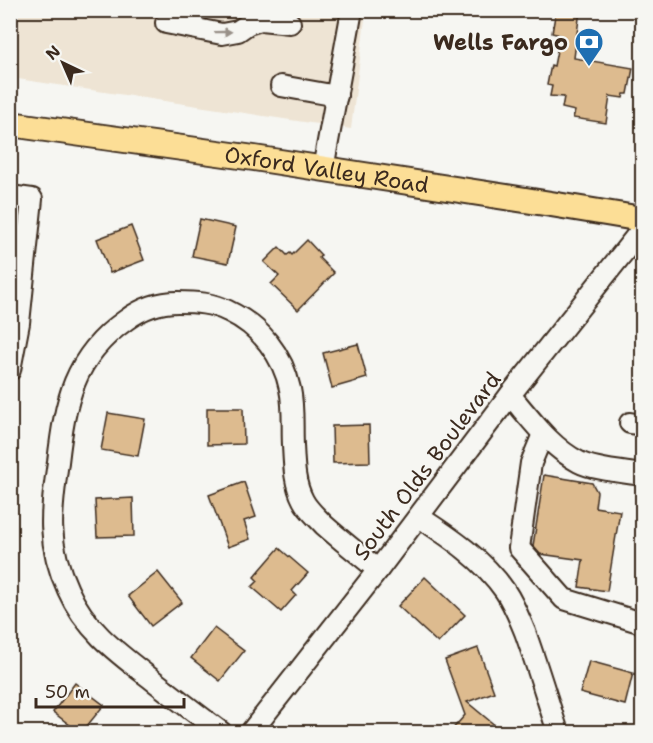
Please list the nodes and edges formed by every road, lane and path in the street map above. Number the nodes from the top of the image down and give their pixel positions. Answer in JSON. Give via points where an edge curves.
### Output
{"nodes":[{"id":1,"x":199,"y":10,"type":"edge"},
{"id":2,"x":352,"y":10,"type":"edge"},
{"id":3,"x":290,"y":24,"type":"dead end"},
{"id":4,"x":281,"y":86,"type":"dead end"},
{"id":5,"x":337,"y":96,"type":"junction"},
{"id":6,"x":10,"y":124,"type":"edge"},
{"id":7,"x":322,"y":169,"type":"junction"},
{"id":8,"x":10,"y":196,"type":"edge"},
{"id":9,"x":642,"y":219,"type":"edge"},
{"id":10,"x":642,"y":229,"type":"edge"},
{"id":11,"x":10,"y":370,"type":"edge"},
{"id":12,"x":510,"y":394,"type":"junction"},
{"id":13,"x":543,"y":434,"type":"junction"},
{"id":14,"x":642,"y":475,"type":"edge"},
{"id":15,"x":419,"y":517,"type":"junction"},
{"id":16,"x":378,"y":570,"type":"junction"},
{"id":17,"x":642,"y":623,"type":"edge"},
{"id":18,"x":221,"y":732,"type":"edge"},
{"id":19,"x":251,"y":732,"type":"edge"},
{"id":20,"x":558,"y":732,"type":"edge"}],
"edges":[{"from":1,"to":3,"type":"street","one_way":true,"via":[[172,23],[222,34],[261,20]]},
{"from":2,"to":5,"type":"street"},
{"from":4,"to":5,"type":"street"},
{"from":5,"to":7,"type":"street"},
{"from":6,"to":7,"type":"main road","name":"Oxford Valley Road"},
{"from":7,"to":9,"type":"main road","name":"Oxford Valley Road"},
{"from":8,"to":11,"type":"street","via":[[32,200]]},
{"from":10,"to":12,"type":"street","name":"South Olds Boulevard"},
{"from":12,"to":13,"type":"street"},
{"from":12,"to":15,"type":"street","name":"South Olds Boulevard"},
{"from":13,"to":14,"type":"street","via":[[580,463]]},
{"from":13,"to":17,"type":"street","via":[[531,463],[519,548],[564,599]]},
{"from":15,"to":16,"type":"street","name":"South Olds Boulevard"},
{"from":15,"to":20,"type":"street","via":[[463,548],[505,591],[530,646]]},
{"from":16,"to":18,"type":"street","via":[[310,511],[303,499],[295,476],[291,391],[279,358],[253,327],[214,305],[165,302],[135,313],[95,346],[69,396],[61,434],[51,511],[54,550],[61,574],[97,635]]},
{"from":16,"to":19,"type":"street","name":"South Olds Boulevard"}]}
